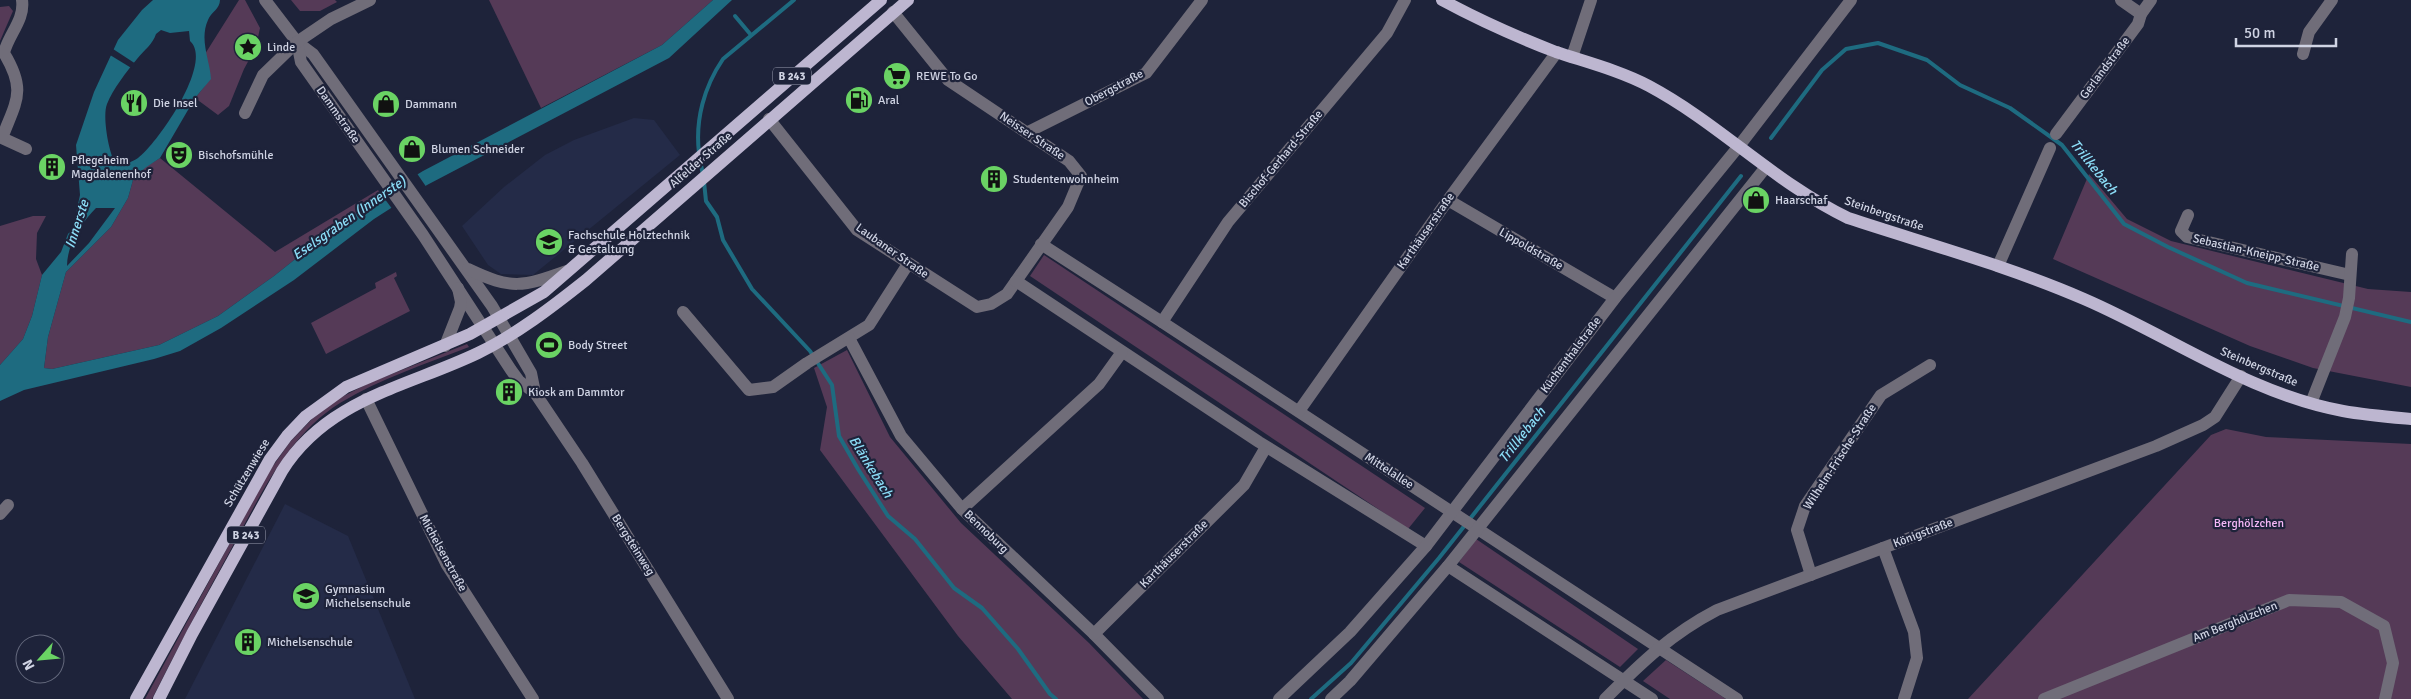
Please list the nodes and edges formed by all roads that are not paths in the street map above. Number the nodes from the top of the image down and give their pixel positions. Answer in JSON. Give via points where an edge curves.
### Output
{"nodes":[{"id":1,"x":22,"y":0,"type":"edge"},
{"id":2,"x":265,"y":0,"type":"edge"},
{"id":3,"x":370,"y":0,"type":"edge"},
{"id":4,"x":881,"y":0,"type":"edge"},
{"id":5,"x":908,"y":0,"type":"edge"},
{"id":6,"x":1202,"y":0,"type":"edge"},
{"id":7,"x":1405,"y":0,"type":"edge"},
{"id":8,"x":1442,"y":0,"type":"edge"},
{"id":9,"x":1591,"y":0,"type":"edge"},
{"id":10,"x":1850,"y":0,"type":"edge"},
{"id":11,"x":2121,"y":0,"type":"edge"},
{"id":12,"x":2151,"y":0,"type":"edge"},
{"id":13,"x":2332,"y":0,"type":"edge"},
{"id":14,"x":894,"y":12,"type":"junction"},
{"id":15,"x":2141,"y":14,"type":"junction"},
{"id":16,"x":296,"y":42,"type":"junction"},
{"id":17,"x":1556,"y":52,"type":"junction"},
{"id":18,"x":2303,"y":54,"type":"dead end"},
{"id":19,"x":1572,"y":57,"type":"junction"},
{"id":20,"x":245,"y":113,"type":"dead end"},
{"id":21,"x":769,"y":119,"type":"junction"},
{"id":22,"x":1028,"y":132,"type":"junction"},
{"id":23,"x":2056,"y":134,"type":"dead end"},
{"id":24,"x":1739,"y":146,"type":"junction"},
{"id":25,"x":2050,"y":148,"type":"dead end"},
{"id":26,"x":26,"y":149,"type":"dead end"},
{"id":27,"x":1766,"y":167,"type":"junction"},
{"id":28,"x":1448,"y":200,"type":"junction"},
{"id":29,"x":2188,"y":215,"type":"dead end"},
{"id":30,"x":1040,"y":244,"type":"junction"},
{"id":31,"x":2352,"y":254,"type":"dead end"},
{"id":32,"x":908,"y":264,"type":"junction"},
{"id":33,"x":1998,"y":266,"type":"junction"},
{"id":34,"x":467,"y":268,"type":"junction"},
{"id":35,"x":570,"y":270,"type":"junction"},
{"id":36,"x":2350,"y":275,"type":"junction"},
{"id":37,"x":1016,"y":281,"type":"junction"},
{"id":38,"x":458,"y":286,"type":"junction"},
{"id":39,"x":1615,"y":298,"type":"junction"},
{"id":40,"x":683,"y":312,"type":"dead end"},
{"id":41,"x":499,"y":318,"type":"junction"},
{"id":42,"x":1162,"y":322,"type":"junction"},
{"id":43,"x":484,"y":327,"type":"junction"},
{"id":44,"x":509,"y":336,"type":"junction"},
{"id":45,"x":849,"y":338,"type":"junction"},
{"id":46,"x":495,"y":345,"type":"junction"},
{"id":47,"x":445,"y":346,"type":"junction"},
{"id":48,"x":1122,"y":352,"type":"junction"},
{"id":49,"x":1930,"y":365,"type":"dead end"},
{"id":50,"x":2241,"y":376,"type":"junction"},
{"id":51,"x":535,"y":393,"type":"junction"},
{"id":52,"x":366,"y":399,"type":"junction"},
{"id":53,"x":2311,"y":402,"type":"junction"},
{"id":54,"x":1299,"y":411,"type":"junction"},
{"id":55,"x":2411,"y":419,"type":"edge"},
{"id":56,"x":1266,"y":447,"type":"junction"},
{"id":57,"x":962,"y":509,"type":"junction"},
{"id":58,"x":1451,"y":512,"type":"junction"},
{"id":59,"x":1477,"y":530,"type":"junction"},
{"id":60,"x":1426,"y":546,"type":"junction"},
{"id":61,"x":1883,"y":548,"type":"junction"},
{"id":62,"x":1448,"y":566,"type":"junction"},
{"id":63,"x":1811,"y":575,"type":"junction"},
{"id":64,"x":1094,"y":634,"type":"junction"},
{"id":65,"x":1660,"y":646,"type":"junction"},
{"id":66,"x":1624,"y":680,"type":"junction"},
{"id":67,"x":723,"y":697,"type":"edge"},
{"id":68,"x":136,"y":699,"type":"edge"},
{"id":69,"x":159,"y":699,"type":"edge"},
{"id":70,"x":533,"y":699,"type":"edge"},
{"id":71,"x":1158,"y":699,"type":"edge"},
{"id":72,"x":1279,"y":699,"type":"edge"},
{"id":73,"x":1331,"y":699,"type":"edge"},
{"id":74,"x":1605,"y":699,"type":"edge"},
{"id":75,"x":1652,"y":699,"type":"edge"},
{"id":76,"x":1737,"y":699,"type":"edge"},
{"id":77,"x":1904,"y":699,"type":"edge"},
{"id":78,"x":2044,"y":699,"type":"edge"},
{"id":79,"x":2385,"y":699,"type":"edge"}],
"edges":[{"from":1,"to":26,"type":"street","via":[[23,9],[4,54],[14,70],[19,94],[2,138]]},
{"from":2,"to":16,"type":"street","name":"Dammstraße"},
{"from":3,"to":16,"type":"street","via":[[331,19]]},
{"from":4,"to":35,"type":"main road","name":"Alfelder Straße","number":"B 243"},
{"from":5,"to":14,"type":"main road","name":"Alfelder Straße","number":"B 243"},
{"from":6,"to":22,"type":"street","name":"Obergstraße","via":[[1146,73]]},
{"from":7,"to":42,"type":"street","name":"Bischof-Gerhard-Straße","via":[[1387,33],[1228,222]]},
{"from":8,"to":17,"type":"main road","name":"Steinbergstraße","via":[[1490,25]]},
{"from":9,"to":19,"type":"street"},
{"from":10,"to":24,"type":"street","name":"Küchenthalstraße"},
{"from":11,"to":15,"type":"street"},
{"from":12,"to":15,"type":"street","name":"Gerlandstraße"},
{"from":13,"to":18,"type":"street","via":[[2309,32]]},
{"from":14,"to":21,"type":"main road","name":"Alfelder Straße","number":"B 243"},
{"from":14,"to":22,"type":"street","name":"Neisser Straße","via":[[948,80]]},
{"from":15,"to":23,"type":"street","name":"Gerlandstraße","via":[[2138,24]]},
{"from":16,"to":20,"type":"street","via":[[263,75]]},
{"from":16,"to":34,"type":"street","name":"Dammstraße","via":[[313,54]]},
{"from":16,"to":38,"type":"street","name":"Dammstraße","via":[[301,62]]},
{"from":17,"to":19,"type":"main road","name":"Steinbergstraße"},
{"from":17,"to":28,"type":"street","name":"Karthäuserstraße"},
{"from":19,"to":24,"type":"main road","name":"Steinbergstraße","via":[[1646,85],[1688,108]]},
{"from":21,"to":32,"type":"street","name":"Laubaner Straße","via":[[857,230]]},
{"from":21,"to":44,"type":"main road","name":"Alfelder Straße","number":"B 243","via":[[586,280]]},
{"from":22,"to":30,"type":"street","name":"Neisser Straße","via":[[1069,161],[1081,176],[1068,207]]},
{"from":24,"to":27,"type":"main road","name":"Steinbergstraße"},
{"from":24,"to":39,"type":"street","name":"Küchenthalstraße"},
{"from":25,"to":33,"type":"street"},
{"from":27,"to":33,"type":"main road","name":"Steinbergstraße","via":[[1819,204],[1848,218]]},
{"from":27,"to":59,"type":"street"},
{"from":28,"to":39,"type":"street","name":"Lippoldstraße"},
{"from":28,"to":54,"type":"street","name":"Karthäuserstraße"},
{"from":29,"to":36,"type":"street","name":"Sebastian-Kneipp-Straße","via":[[2181,230],[2187,237]]},
{"from":30,"to":37,"type":"street","name":"Neisser Straße"},
{"from":30,"to":42,"type":"street","name":"Mittelallee"},
{"from":31,"to":36,"type":"street"},
{"from":32,"to":37,"type":"street","name":"Laubaner Straße","via":[[977,307],[991,304],[1007,294]]},
{"from":32,"to":45,"type":"street","via":[[869,325]]},
{"from":33,"to":50,"type":"main road","name":"Steinbergstraße","via":[[2086,300]]},
{"from":34,"to":35,"type":"street","via":[[490,279],[515,285],[535,283]]},
{"from":34,"to":41,"type":"street"},
{"from":35,"to":41,"type":"main road","name":"Alfelder Straße","number":"B 243","via":[[544,292]]},
{"from":36,"to":53,"type":"street","via":[[2345,317]]},
{"from":37,"to":48,"type":"street"},
{"from":38,"to":43,"type":"street"},
{"from":38,"to":47,"type":"street","via":[[461,302]]},
{"from":39,"to":58,"type":"street","name":"Küchenthalstraße"},
{"from":40,"to":45,"type":"street","via":[[749,390],[773,387]]},
{"from":41,"to":43,"type":"main road","name":"Alfelder Straße","number":"B 243"},
{"from":41,"to":44,"type":"street","name":"Bergsteinweg"},
{"from":42,"to":54,"type":"street","name":"Mittelallee"},
{"from":43,"to":46,"type":"street"},
{"from":43,"to":47,"type":"main road","name":"Schützenwiese","number":"B 243"},
{"from":44,"to":46,"type":"main road","number":"B 243"},
{"from":44,"to":51,"type":"street","name":"Bergsteinweg","via":[[531,373]]},
{"from":45,"to":57,"type":"street","name":"Bennoburg","via":[[901,436]]},
{"from":46,"to":51,"type":"street","name":"Bergsteinweg","via":[[519,381]]},
{"from":46,"to":52,"type":"main road","number":"B 243"},
{"from":47,"to":68,"type":"main road","name":"Schützenwiese","number":"B 243","via":[[346,387],[311,412],[287,436],[270,459]]},
{"from":48,"to":56,"type":"street"},
{"from":48,"to":57,"type":"street","via":[[1099,384]]},
{"from":49,"to":63,"type":"street","name":"Wilhelm-Frische-Straße","via":[[1881,395],[1805,506],[1797,530]]},
{"from":50,"to":53,"type":"main road","name":"Steinbergstraße"},
{"from":50,"to":61,"type":"street","name":"Königstraße","via":[[2215,417],[2203,425],[2156,446]]},
{"from":51,"to":67,"type":"street","name":"Bergsteinweg","via":[[592,478]]},
{"from":52,"to":69,"type":"main road","number":"B 243","via":[[324,424],[289,461]]},
{"from":52,"to":70,"type":"street","name":"Michelsenstraße","via":[[447,565]]},
{"from":53,"to":55,"type":"main road","name":"Steinbergstraße","via":[[2343,411]]},
{"from":54,"to":58,"type":"street","name":"Mittelallee"},
{"from":56,"to":60,"type":"street"},
{"from":56,"to":64,"type":"street","name":"Karthäuserstraße","via":[[1244,485]]},
{"from":57,"to":64,"type":"street","name":"Bennoburg"},
{"from":58,"to":59,"type":"street","name":"Mittelallee"},
{"from":58,"to":60,"type":"street","name":"Küchenthalstraße"},
{"from":59,"to":62,"type":"street"},
{"from":59,"to":65,"type":"street","name":"Mittelallee"},
{"from":60,"to":72,"type":"street","name":"Küchenthalstraße","via":[[1350,632]]},
{"from":61,"to":63,"type":"street","name":"Königstraße"},
{"from":61,"to":77,"type":"street","via":[[1914,632],[1917,658]]},
{"from":62,"to":66,"type":"street"},
{"from":62,"to":73,"type":"street"},
{"from":63,"to":65,"type":"street","name":"Königstraße","via":[[1717,610]]},
{"from":64,"to":71,"type":"street","name":"Bennoburg"},
{"from":65,"to":66,"type":"street","name":"Königstraße"},
{"from":65,"to":76,"type":"street","name":"Mittelallee"},
{"from":66,"to":74,"type":"street","name":"Königstraße"},
{"from":66,"to":75,"type":"street"},
{"from":78,"to":79,"type":"street","name":"Am Berghölzchen","via":[[2289,600],[2341,602],[2384,626],[2393,663]]}]}
